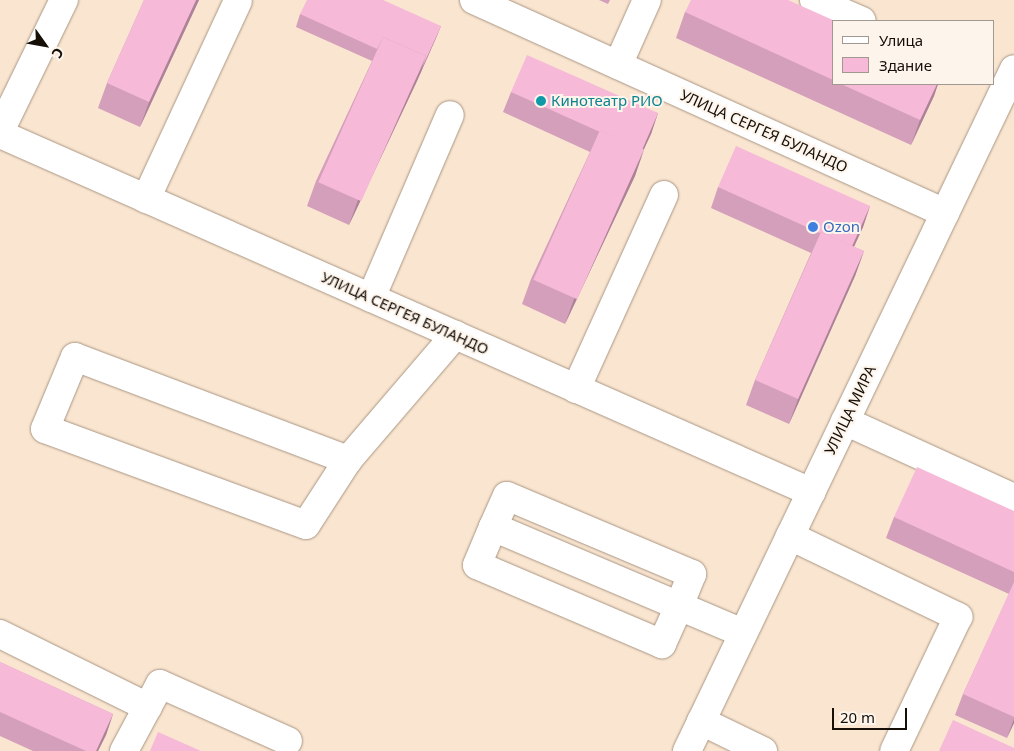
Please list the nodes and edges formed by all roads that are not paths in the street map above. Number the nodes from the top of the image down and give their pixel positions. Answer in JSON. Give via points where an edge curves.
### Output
{"nodes":[{"id":1,"x":64,"y":0,"type":"edge"},
{"id":2,"x":474,"y":0,"type":"edge"},
{"id":3,"x":647,"y":0,"type":"edge"},
{"id":4,"x":814,"y":0,"type":"edge"},
{"id":5,"x":238,"y":1,"type":"dead end"},
{"id":6,"x":860,"y":20,"type":"edge"},
{"id":7,"x":618,"y":65,"type":"junction"},
{"id":8,"x":1004,"y":78,"type":"edge"},
{"id":9,"x":450,"y":115,"type":"dead end"},
{"id":10,"x":0,"y":133,"type":"edge"},
{"id":11,"x":664,"y":195,"type":"dead end"},
{"id":12,"x":146,"y":199,"type":"junction"},
{"id":13,"x":945,"y":213,"type":"junction"},
{"id":14,"x":371,"y":298,"type":"junction"},
{"id":15,"x":455,"y":335,"type":"junction"},
{"id":16,"x":576,"y":388,"type":"junction"},
{"id":17,"x":845,"y":421,"type":"junction"},
{"id":18,"x":348,"y":460,"type":"junction"},
{"id":19,"x":811,"y":492,"type":"junction"},
{"id":20,"x":1014,"y":498,"type":"edge"},
{"id":21,"x":790,"y":536,"type":"junction"},
{"id":22,"x":679,"y":606,"type":"junction"},
{"id":23,"x":743,"y":633,"type":"junction"},
{"id":24,"x":0,"y":634,"type":"edge"},
{"id":25,"x":148,"y":707,"type":"junction"},
{"id":26,"x":701,"y":721,"type":"junction"},
{"id":27,"x":288,"y":741,"type":"dead end"},
{"id":28,"x":124,"y":751,"type":"edge"},
{"id":29,"x":687,"y":751,"type":"edge"},
{"id":30,"x":763,"y":751,"type":"edge"},
{"id":31,"x":894,"y":751,"type":"edge"}],
"edges":[{"from":1,"to":10,"type":"street"},
{"from":2,"to":7,"type":"street","name":"УЛИЦА СЕРГЕЯ БУЛАНДО"},
{"from":3,"to":7,"type":"street"},
{"from":4,"to":6,"type":"street"},
{"from":5,"to":12,"type":"street"},
{"from":7,"to":13,"type":"street","name":"УЛИЦА СЕРГЕЯ БУЛАНДО"},
{"from":8,"to":13,"type":"street","name":"УЛИЦА МИРА"},
{"from":9,"to":14,"type":"street"},
{"from":10,"to":12,"type":"street","name":"УЛИЦА СЕРГЕЯ БУЛАНДО"},
{"from":11,"to":16,"type":"street"},
{"from":12,"to":14,"type":"street","name":"УЛИЦА СЕРГЕЯ БУЛАНДО"},
{"from":13,"to":17,"type":"street","name":"УЛИЦА МИРА"},
{"from":14,"to":15,"type":"street","name":"УЛИЦА СЕРГЕЯ БУЛАНДО"},
{"from":15,"to":16,"type":"street","name":"УЛИЦА СЕРГЕЯ БУЛАНДО"},
{"from":15,"to":18,"type":"street"},
{"from":16,"to":19,"type":"street","name":"УЛИЦА СЕРГЕЯ БУЛАНДО"},
{"from":17,"to":19,"type":"street","name":"УЛИЦА МИРА"},
{"from":17,"to":20,"type":"street"},
{"from":18,"to":18,"type":"street","via":[[75,357],[46,429],[306,526]]},
{"from":19,"to":21,"type":"street","name":"УЛИЦА МИРА"},
{"from":21,"to":23,"type":"street","name":"УЛИЦА МИРА"},
{"from":21,"to":31,"type":"street","via":[[958,617]]},
{"from":22,"to":22,"type":"street","via":[[692,574],[507,496],[477,565],[662,644]]},
{"from":22,"to":23,"type":"street"},
{"from":23,"to":26,"type":"street","name":"УЛИЦА МИРА"},
{"from":24,"to":25,"type":"street"},
{"from":25,"to":27,"type":"street","via":[[160,684]]},
{"from":25,"to":28,"type":"street"},
{"from":26,"to":29,"type":"street","name":"УЛИЦА МИРА"},
{"from":26,"to":30,"type":"street"}]}
